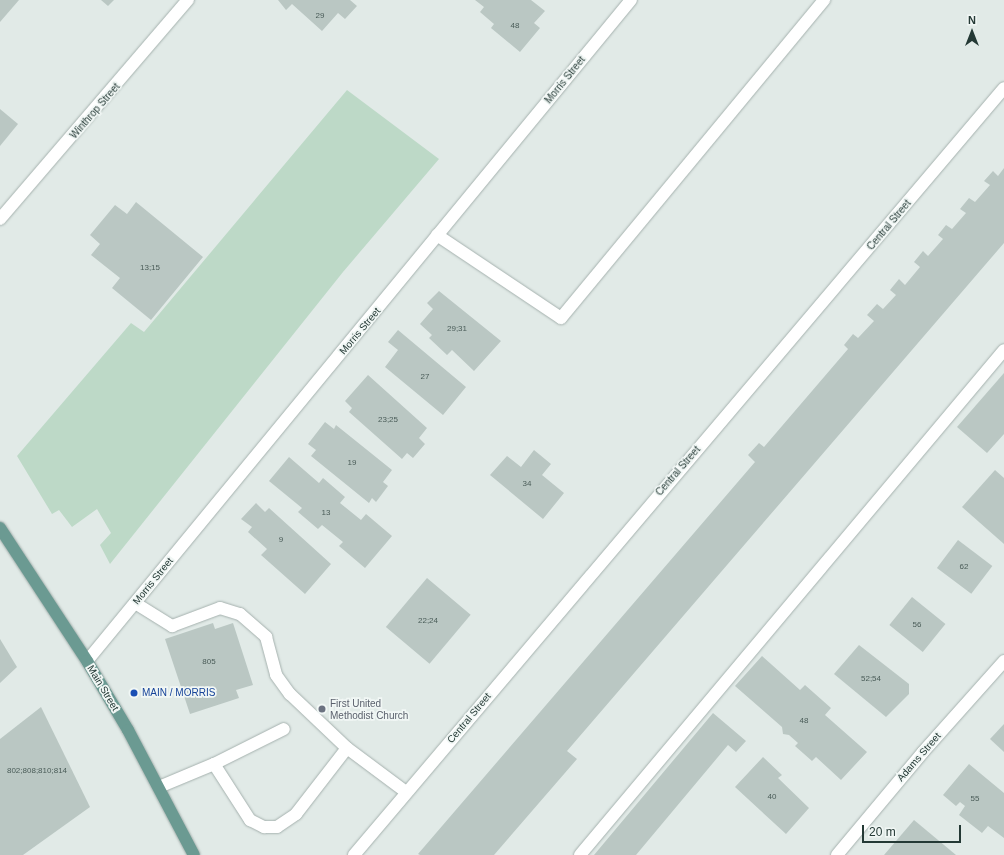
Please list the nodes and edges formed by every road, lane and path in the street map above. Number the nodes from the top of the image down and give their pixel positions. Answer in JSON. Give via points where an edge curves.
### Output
{"nodes":[{"id":1,"x":188,"y":0,"type":"edge"},
{"id":2,"x":631,"y":0,"type":"edge"},
{"id":3,"x":824,"y":0,"type":"edge"},
{"id":4,"x":1004,"y":88,"type":"edge"},
{"id":5,"x":0,"y":220,"type":"edge"},
{"id":6,"x":437,"y":235,"type":"junction"},
{"id":7,"x":1004,"y":350,"type":"edge"},
{"id":8,"x":0,"y":528,"type":"edge"},
{"id":9,"x":135,"y":602,"type":"junction"},
{"id":10,"x":88,"y":661,"type":"junction"},
{"id":11,"x":1004,"y":661,"type":"edge"},
{"id":12,"x":284,"y":729,"type":"dead end"},
{"id":13,"x":347,"y":748,"type":"junction"},
{"id":14,"x":214,"y":764,"type":"junction"},
{"id":15,"x":159,"y":787,"type":"junction"},
{"id":16,"x":406,"y":792,"type":"junction"},
{"id":17,"x":194,"y":855,"type":"edge"},
{"id":18,"x":354,"y":855,"type":"edge"},
{"id":19,"x":580,"y":855,"type":"edge"},
{"id":20,"x":837,"y":855,"type":"edge"}],
"edges":[{"from":1,"to":5,"type":"street","name":"Winthrop Street"},
{"from":2,"to":6,"type":"street","name":"Morris Street"},
{"from":3,"to":6,"type":"street","via":[[561,318]]},
{"from":4,"to":16,"type":"street","name":"Central Street"},
{"from":6,"to":9,"type":"street","name":"Morris Street"},
{"from":7,"to":19,"type":"street"},
{"from":8,"to":10,"type":"main road","name":"Main Street"},
{"from":9,"to":10,"type":"street","name":"Morris Street"},
{"from":9,"to":13,"type":"street","via":[[172,626],[220,608],[240,614],[266,636],[276,675],[290,694]]},
{"from":10,"to":15,"type":"main road","name":"Main Street"},
{"from":11,"to":20,"type":"street","name":"Adams Street","via":[[922,752]]},
{"from":12,"to":14,"type":"street"},
{"from":13,"to":14,"type":"street","via":[[296,814],[277,827],[264,827],[250,820]]},
{"from":13,"to":16,"type":"street"},
{"from":14,"to":15,"type":"street"},
{"from":15,"to":17,"type":"main road","name":"Main Street"},
{"from":16,"to":18,"type":"street","name":"Central Street"}]}
